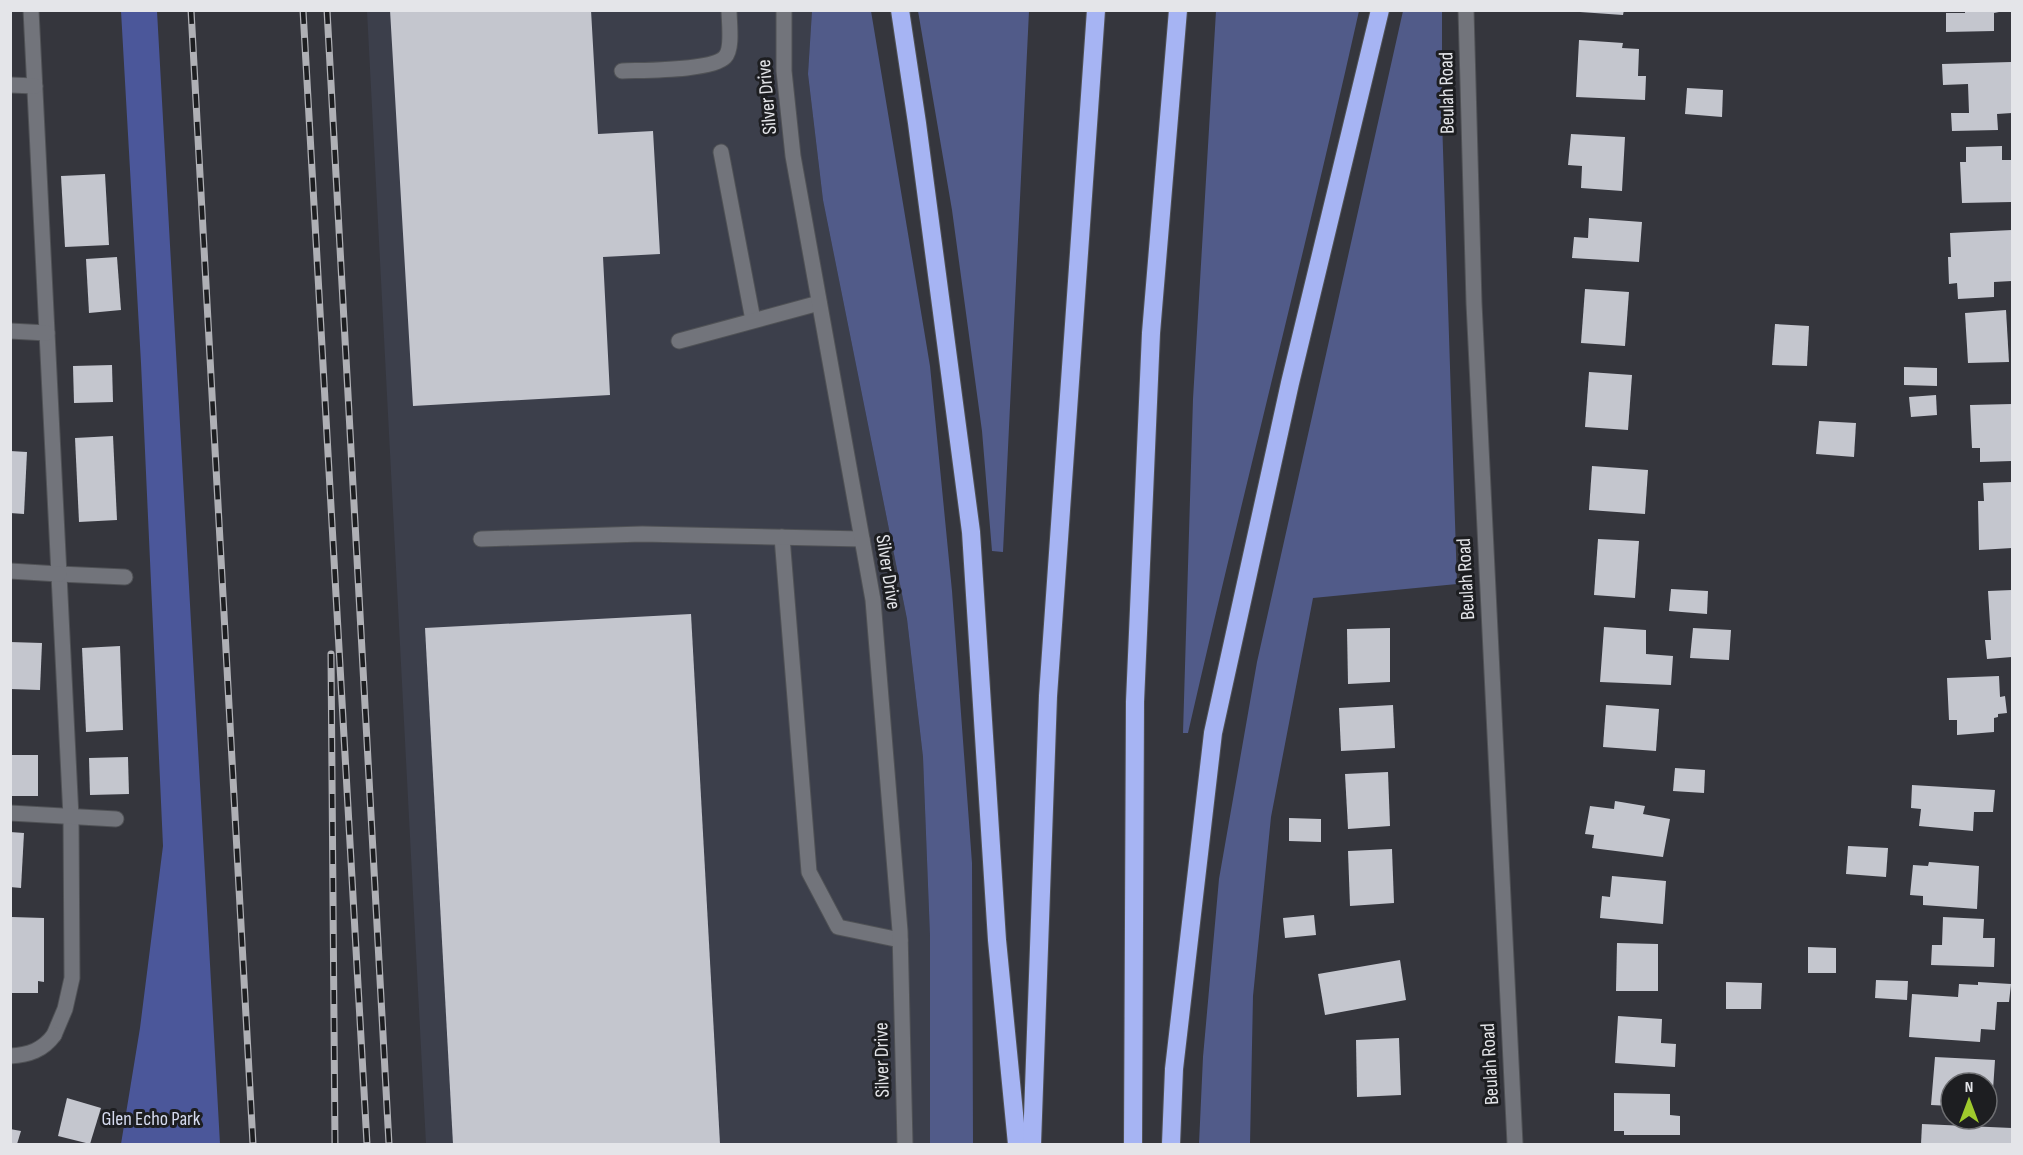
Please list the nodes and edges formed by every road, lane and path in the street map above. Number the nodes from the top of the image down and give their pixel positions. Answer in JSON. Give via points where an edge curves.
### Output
{"nodes":[{"id":1,"x":31,"y":10,"type":"edge"},
{"id":2,"x":729,"y":10,"type":"edge"},
{"id":3,"x":784,"y":10,"type":"edge"},
{"id":4,"x":900,"y":10,"type":"edge"},
{"id":5,"x":1096,"y":10,"type":"edge"},
{"id":6,"x":1178,"y":10,"type":"edge"},
{"id":7,"x":1380,"y":10,"type":"edge"},
{"id":8,"x":1466,"y":10,"type":"edge"},
{"id":9,"x":622,"y":71,"type":"dead end"},
{"id":10,"x":10,"y":85,"type":"edge"},
{"id":11,"x":35,"y":86,"type":"junction"},
{"id":12,"x":721,"y":152,"type":"dead end"},
{"id":13,"x":819,"y":303,"type":"junction"},
{"id":14,"x":753,"y":320,"type":"junction"},
{"id":15,"x":10,"y":331,"type":"edge"},
{"id":16,"x":47,"y":333,"type":"junction"},
{"id":17,"x":679,"y":341,"type":"dead end"},
{"id":18,"x":782,"y":537,"type":"junction"},
{"id":19,"x":481,"y":538,"type":"dead end"},
{"id":20,"x":862,"y":539,"type":"junction"},
{"id":21,"x":10,"y":571,"type":"edge"},
{"id":22,"x":59,"y":574,"type":"junction"},
{"id":23,"x":125,"y":577,"type":"dead end"},
{"id":24,"x":10,"y":813,"type":"edge"},
{"id":25,"x":71,"y":817,"type":"junction"},
{"id":26,"x":116,"y":819,"type":"dead end"},
{"id":27,"x":900,"y":940,"type":"junction"},
{"id":28,"x":10,"y":1056,"type":"edge"},
{"id":29,"x":905,"y":1144,"type":"edge"},
{"id":30,"x":1017,"y":1144,"type":"edge"},
{"id":31,"x":1032,"y":1144,"type":"edge"},
{"id":32,"x":1133,"y":1144,"type":"edge"},
{"id":33,"x":1171,"y":1144,"type":"edge"},
{"id":34,"x":1515,"y":1144,"type":"edge"}],
"edges":[{"from":1,"to":11,"type":"street"},
{"from":2,"to":9,"type":"street","via":[[728,49],[725,57],[712,65]]},
{"from":3,"to":13,"type":"street","name":"Silver Drive","via":[[784,71],[793,156]]},
{"from":4,"to":30,"type":"highway","via":[[971,532],[997,940]]},
{"from":5,"to":31,"type":"highway","via":[[1048,696]]},
{"from":6,"to":32,"type":"highway","via":[[1151,333],[1135,702]]},
{"from":7,"to":33,"type":"highway","via":[[1290,383],[1213,733],[1174,1069]]},
{"from":8,"to":34,"type":"street","name":"Beulah Road","via":[[1474,314]]},
{"from":10,"to":11,"type":"street"},
{"from":11,"to":16,"type":"street"},
{"from":12,"to":14,"type":"street"},
{"from":13,"to":14,"type":"street"},
{"from":13,"to":20,"type":"street","name":"Silver Drive"},
{"from":14,"to":17,"type":"street"},
{"from":15,"to":16,"type":"street"},
{"from":16,"to":22,"type":"street"},
{"from":18,"to":19,"type":"street","via":[[642,534]]},
{"from":18,"to":20,"type":"street"},
{"from":18,"to":27,"type":"street","via":[[808,872],[838,927]]},
{"from":20,"to":27,"type":"street","name":"Silver Drive","via":[[873,600]]},
{"from":21,"to":22,"type":"street"},
{"from":22,"to":23,"type":"street"},
{"from":22,"to":25,"type":"street"},
{"from":24,"to":25,"type":"street"},
{"from":25,"to":26,"type":"street"},
{"from":25,"to":28,"type":"street","via":[[72,978],[65,1009],[54,1035],[42,1048]]},
{"from":27,"to":29,"type":"street","name":"Silver Drive"}]}
